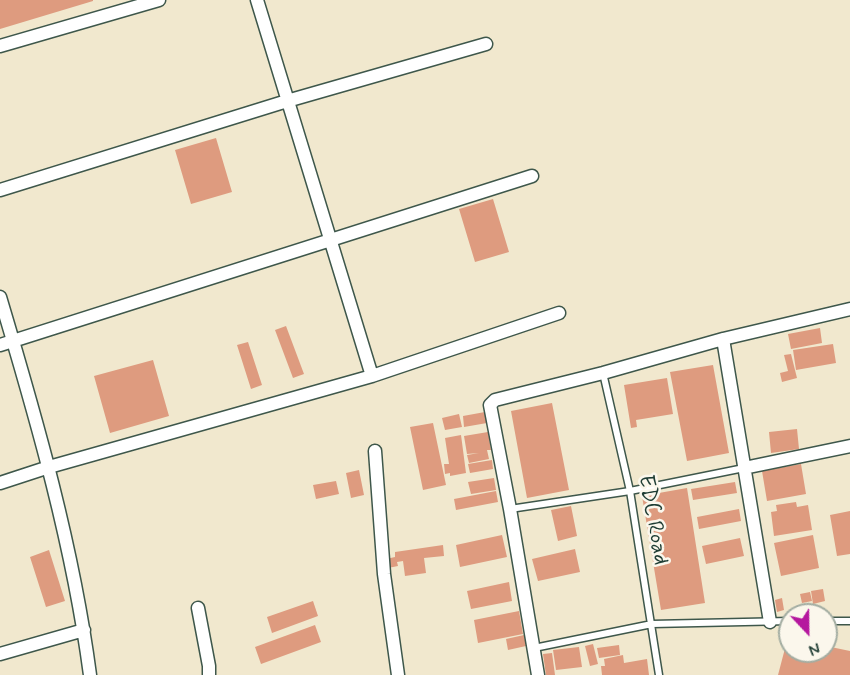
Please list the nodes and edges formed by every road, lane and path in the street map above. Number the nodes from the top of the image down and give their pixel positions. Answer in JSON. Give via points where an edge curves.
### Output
{"nodes":[{"id":1,"x":159,"y":0,"type":"edge"},
{"id":2,"x":257,"y":0,"type":"edge"},
{"id":3,"x":486,"y":44,"type":"dead end"},
{"id":4,"x":0,"y":46,"type":"edge"},
{"id":5,"x":287,"y":101,"type":"junction"},
{"id":6,"x":532,"y":176,"type":"dead end"},
{"id":7,"x":0,"y":190,"type":"edge"},
{"id":8,"x":330,"y":241,"type":"junction"},
{"id":9,"x":0,"y":297,"type":"edge"},
{"id":10,"x":850,"y":309,"type":"edge"},
{"id":11,"x":559,"y":313,"type":"dead end"},
{"id":12,"x":723,"y":339,"type":"junction"},
{"id":13,"x":13,"y":341,"type":"junction"},
{"id":14,"x":0,"y":345,"type":"edge"},
{"id":15,"x":603,"y":373,"type":"junction"},
{"id":16,"x":372,"y":376,"type":"junction"},
{"id":17,"x":850,"y":446,"type":"edge"},
{"id":18,"x":375,"y":451,"type":"dead end"},
{"id":19,"x":49,"y":467,"type":"junction"},
{"id":20,"x":744,"y":468,"type":"junction"},
{"id":21,"x":0,"y":483,"type":"edge"},
{"id":22,"x":630,"y":491,"type":"junction"},
{"id":23,"x":510,"y":508,"type":"junction"},
{"id":24,"x":198,"y":608,"type":"dead end"},
{"id":25,"x":770,"y":622,"type":"junction"},
{"id":26,"x":778,"y":622,"type":"edge"},
{"id":27,"x":651,"y":624,"type":"junction"},
{"id":28,"x":84,"y":630,"type":"junction"},
{"id":29,"x":534,"y":648,"type":"junction"},
{"id":30,"x":0,"y":654,"type":"edge"},
{"id":31,"x":90,"y":675,"type":"edge"},
{"id":32,"x":209,"y":675,"type":"edge"},
{"id":33,"x":398,"y":675,"type":"edge"},
{"id":34,"x":538,"y":675,"type":"edge"},
{"id":35,"x":659,"y":675,"type":"edge"}],
"edges":[{"from":1,"to":4,"type":"street"},
{"from":2,"to":5,"type":"street"},
{"from":3,"to":5,"type":"street"},
{"from":5,"to":7,"type":"street"},
{"from":5,"to":8,"type":"street"},
{"from":6,"to":8,"type":"street"},
{"from":8,"to":13,"type":"street"},
{"from":8,"to":16,"type":"street"},
{"from":9,"to":13,"type":"street"},
{"from":10,"to":12,"type":"street"},
{"from":11,"to":16,"type":"street"},
{"from":12,"to":15,"type":"street"},
{"from":12,"to":20,"type":"street"},
{"from":13,"to":14,"type":"street"},
{"from":13,"to":19,"type":"street"},
{"from":15,"to":22,"type":"lane","name":"EDC Road"},
{"from":15,"to":23,"type":"street","via":[[495,400],[489,405]]},
{"from":16,"to":19,"type":"street"},
{"from":17,"to":20,"type":"street"},
{"from":18,"to":33,"type":"street","via":[[384,574]]},
{"from":19,"to":21,"type":"street"},
{"from":19,"to":28,"type":"street"},
{"from":20,"to":22,"type":"lane"},
{"from":20,"to":25,"type":"street"},
{"from":22,"to":23,"type":"lane"},
{"from":22,"to":27,"type":"lane","name":"EDC Road"},
{"from":23,"to":29,"type":"street"},
{"from":24,"to":32,"type":"street"},
{"from":25,"to":26,"type":"lane"},
{"from":25,"to":27,"type":"lane"},
{"from":27,"to":29,"type":"lane"},
{"from":27,"to":35,"type":"lane","name":"EDC Road"},
{"from":28,"to":30,"type":"street"},
{"from":28,"to":31,"type":"street"},
{"from":29,"to":34,"type":"street"}]}
